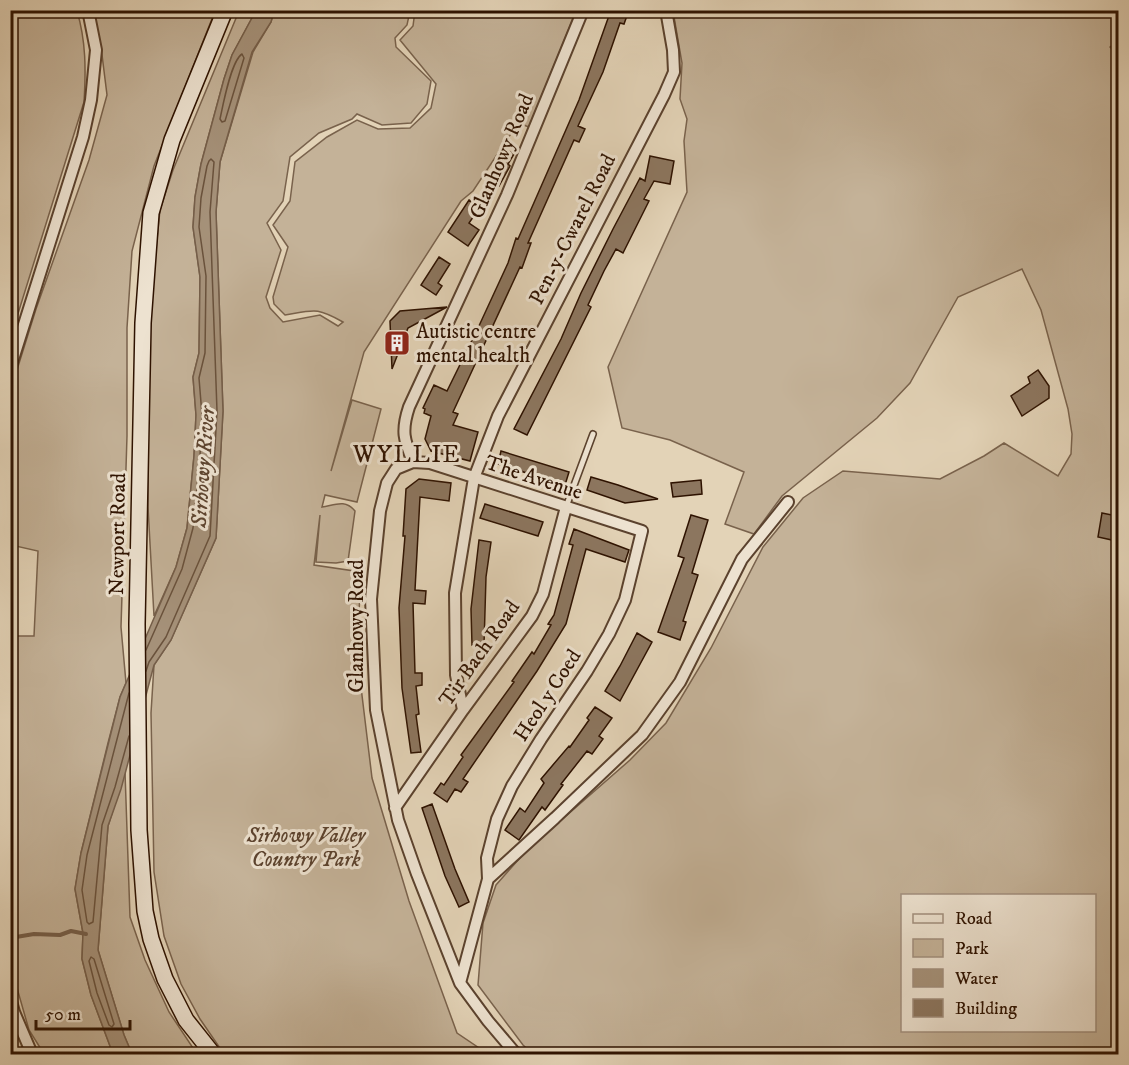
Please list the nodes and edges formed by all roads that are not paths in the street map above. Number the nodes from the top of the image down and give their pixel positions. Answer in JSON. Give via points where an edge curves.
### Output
{"nodes":[{"id":1,"x":88,"y":10,"type":"edge"},
{"id":2,"x":225,"y":10,"type":"edge"},
{"id":3,"x":584,"y":10,"type":"edge"},
{"id":4,"x":666,"y":10,"type":"edge"},
{"id":5,"x":10,"y":369,"type":"edge"},
{"id":6,"x":593,"y":434,"type":"dead end"},
{"id":7,"x":413,"y":462,"type":"junction"},
{"id":8,"x":474,"y":478,"type":"junction"},
{"id":9,"x":788,"y":502,"type":"dead end"},
{"id":10,"x":566,"y":507,"type":"junction"},
{"id":11,"x":642,"y":531,"type":"joint"},
{"id":12,"x":463,"y":710,"type":"junction"},
{"id":13,"x":395,"y":808,"type":"junction"},
{"id":14,"x":488,"y":879,"type":"junction"},
{"id":15,"x":460,"y":983,"type":"junction"},
{"id":16,"x":10,"y":998,"type":"edge"},
{"id":17,"x":32,"y":1054,"type":"edge"},
{"id":18,"x":213,"y":1054,"type":"edge"},
{"id":19,"x":516,"y":1054,"type":"edge"}],
"edges":[{"from":1,"to":5,"type":"street","via":[[96,50],[83,137]]},
{"from":2,"to":18,"type":"main road","name":"Newport Road","via":[[172,140],[151,213],[143,323],[137,624],[139,830],[145,911],[165,978],[186,1020]]},
{"from":3,"to":7,"type":"street","name":"Glanhowy Road","via":[[507,195],[409,407],[403,424],[404,441]]},
{"from":4,"to":8,"type":"street","name":"Pen-y-Cwarel Road","via":[[674,72],[498,416]]},
{"from":6,"to":10,"type":"lane"},
{"from":7,"to":8,"type":"street","name":"The Avenue","via":[[430,463]]},
{"from":7,"to":13,"type":"street","name":"Glanhowy Road","via":[[396,470],[387,483],[380,511],[371,599],[376,710]]},
{"from":8,"to":10,"type":"street","name":"The Avenue"},
{"from":8,"to":12,"type":"street","name":"Pen-y-Cwarel Road","via":[[455,593],[456,675]]},
{"from":9,"to":14,"type":"street","via":[[742,560],[680,682],[642,735]]},
{"from":10,"to":11,"type":"street","name":"The Avenue"},
{"from":10,"to":12,"type":"street","name":"Tir Bach Road","via":[[543,594],[532,616]]},
{"from":11,"to":14,"type":"street","name":"Heol y Coed","via":[[625,600],[609,634],[512,786],[497,819],[488,858]]},
{"from":12,"to":13,"type":"street","name":"Tir Bach Road"},
{"from":13,"to":15,"type":"street","name":"Glanhowy Road"},
{"from":14,"to":15,"type":"street","name":"Heol y Coed"},
{"from":15,"to":19,"type":"street","name":"Glanhowy Road"},
{"from":16,"to":17,"type":"street"}]}
